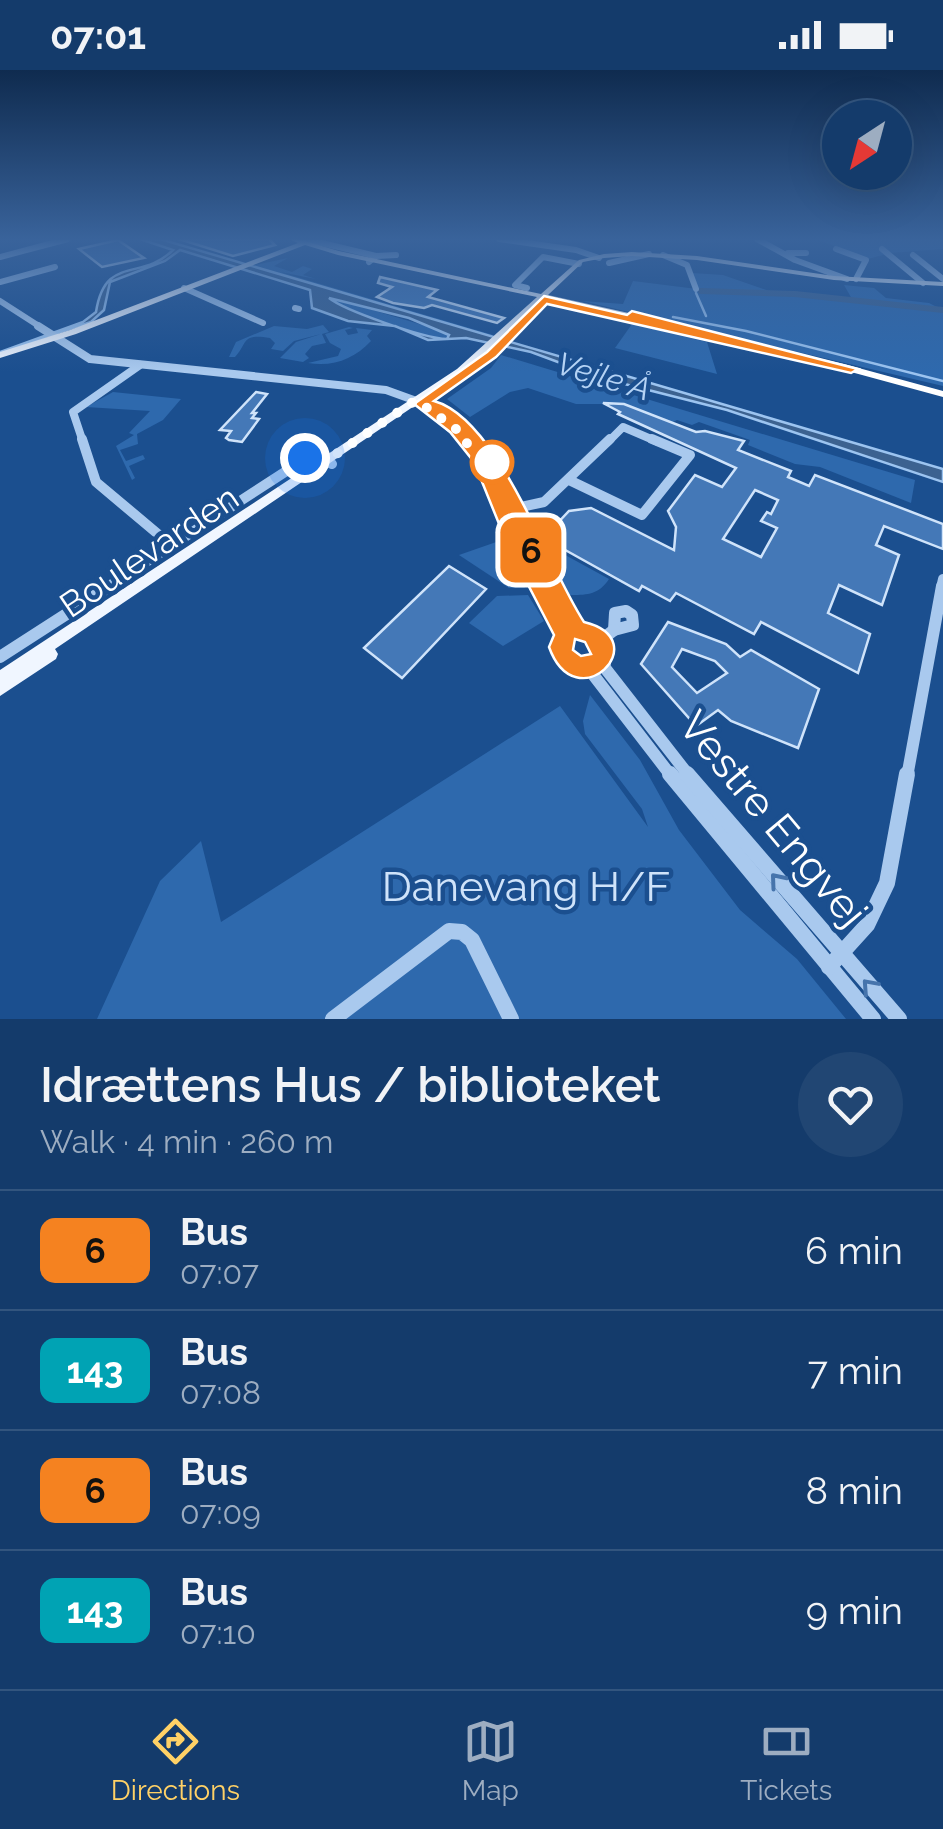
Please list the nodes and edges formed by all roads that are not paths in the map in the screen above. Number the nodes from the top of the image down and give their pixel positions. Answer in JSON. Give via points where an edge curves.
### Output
{"nodes":[{"id":1,"x":196,"y":283,"type":"edge"},
{"id":2,"x":480,"y":283,"type":"edge"},
{"id":3,"x":518,"y":283,"type":"edge"},
{"id":4,"x":559,"y":283,"type":"edge"},
{"id":5,"x":694,"y":283,"type":"edge"},
{"id":6,"x":184,"y":288,"type":"junction"},
{"id":7,"x":528,"y":288,"type":"dead end"},
{"id":8,"x":696,"y":288,"type":"dead end"},
{"id":9,"x":545,"y":298,"type":"junction"},
{"id":10,"x":0,"y":302,"type":"edge"},
{"id":11,"x":259,"y":321,"type":"dead end"},
{"id":12,"x":719,"y":334,"type":"joint"},
{"id":13,"x":52,"y":336,"type":"junction"},
{"id":14,"x":0,"y":355,"type":"edge"},
{"id":15,"x":140,"y":365,"type":"junction"},
{"id":16,"x":270,"y":366,"type":"dead end"},
{"id":17,"x":851,"y":369,"type":"junction"},
{"id":18,"x":261,"y":377,"type":"junction"},
{"id":19,"x":943,"y":394,"type":"edge"},
{"id":20,"x":418,"y":402,"type":"junction"},
{"id":21,"x":329,"y":463,"type":"junction"},
{"id":22,"x":569,"y":480,"type":"junction"},
{"id":23,"x":508,"y":510,"type":"junction"},
{"id":24,"x":171,"y":545,"type":"junction"},
{"id":25,"x":943,"y":579,"type":"edge"},
{"id":26,"x":614,"y":630,"type":"dead end"},
{"id":27,"x":571,"y":632,"type":"junction"},
{"id":28,"x":600,"y":641,"type":"junction"},
{"id":29,"x":0,"y":656,"type":"edge"},
{"id":30,"x":602,"y":658,"type":"junction"},
{"id":31,"x":588,"y":668,"type":"junction"},
{"id":32,"x":0,"y":678,"type":"edge"},
{"id":33,"x":0,"y":689,"type":"edge"},
{"id":34,"x":835,"y":961,"type":"junction"},
{"id":35,"x":333,"y":1019,"type":"edge"},
{"id":36,"x":511,"y":1019,"type":"edge"},
{"id":37,"x":873,"y":1019,"type":"edge"},
{"id":38,"x":898,"y":1019,"type":"edge"}],
"edges":[{"from":1,"to":6,"type":"main road"},
{"from":2,"to":9,"type":"main road"},
{"from":3,"to":7,"type":"street"},
{"from":4,"to":9,"type":"main road","name":"Boulevarden"},
{"from":5,"to":8,"type":"street"},
{"from":6,"to":11,"type":"street"},
{"from":6,"to":13,"type":"main road"},
{"from":9,"to":12,"type":"main road"},
{"from":9,"to":17,"type":"highway"},
{"from":9,"to":20,"type":"main road","name":"Boulevarden","via":[[498,343]]},
{"from":10,"to":13,"type":"street"},
{"from":12,"to":17,"type":"highway"},
{"from":13,"to":14,"type":"main road"},
{"from":13,"to":15,"type":"street","via":[[90,359]]},
{"from":15,"to":18,"type":"street"},
{"from":15,"to":24,"type":"street","name":"Boulevarden","via":[[73,412],[96,482]]},
{"from":16,"to":18,"type":"street"},
{"from":17,"to":19,"type":"highway"},
{"from":18,"to":20,"type":"street","via":[[386,390]]},
{"from":20,"to":21,"type":"main road","name":"Boulevarden"},
{"from":20,"to":23,"type":"street","via":[[466,439]]},
{"from":21,"to":24,"type":"street","name":"Boulevarden","via":[[305,458]]},
{"from":21,"to":32,"type":"main road","name":"Boulevarden"},
{"from":21,"to":33,"type":"main road","name":"Boulevarden"},
{"from":22,"to":22,"type":"street","via":[[623,427],[690,455],[642,515]]},
{"from":22,"to":23,"type":"street","via":[[544,502]]},
{"from":23,"to":27,"type":"street"},
{"from":24,"to":29,"type":"street","name":"Boulevarden"},
{"from":25,"to":34,"type":"street","via":[[887,883],[867,925]]},
{"from":26,"to":28,"type":"street"},
{"from":27,"to":28,"type":"street"},
{"from":27,"to":31,"type":"street","via":[[560,647],[564,657]]},
{"from":28,"to":30,"type":"street"},
{"from":30,"to":31,"type":"street"},
{"from":34,"to":30,"type":"street","name":"Vestre Engvej","one_way":true},
{"from":31,"to":34,"type":"street","name":"Vestre Engvej","via":[[709,826]]},
{"from":34,"to":37,"type":"street","name":"Vestre Engvej"},
{"from":38,"to":34,"type":"street","name":"Vestre Engvej","one_way":true},
{"from":35,"to":36,"type":"street","via":[[448,932],[462,932]]}]}
